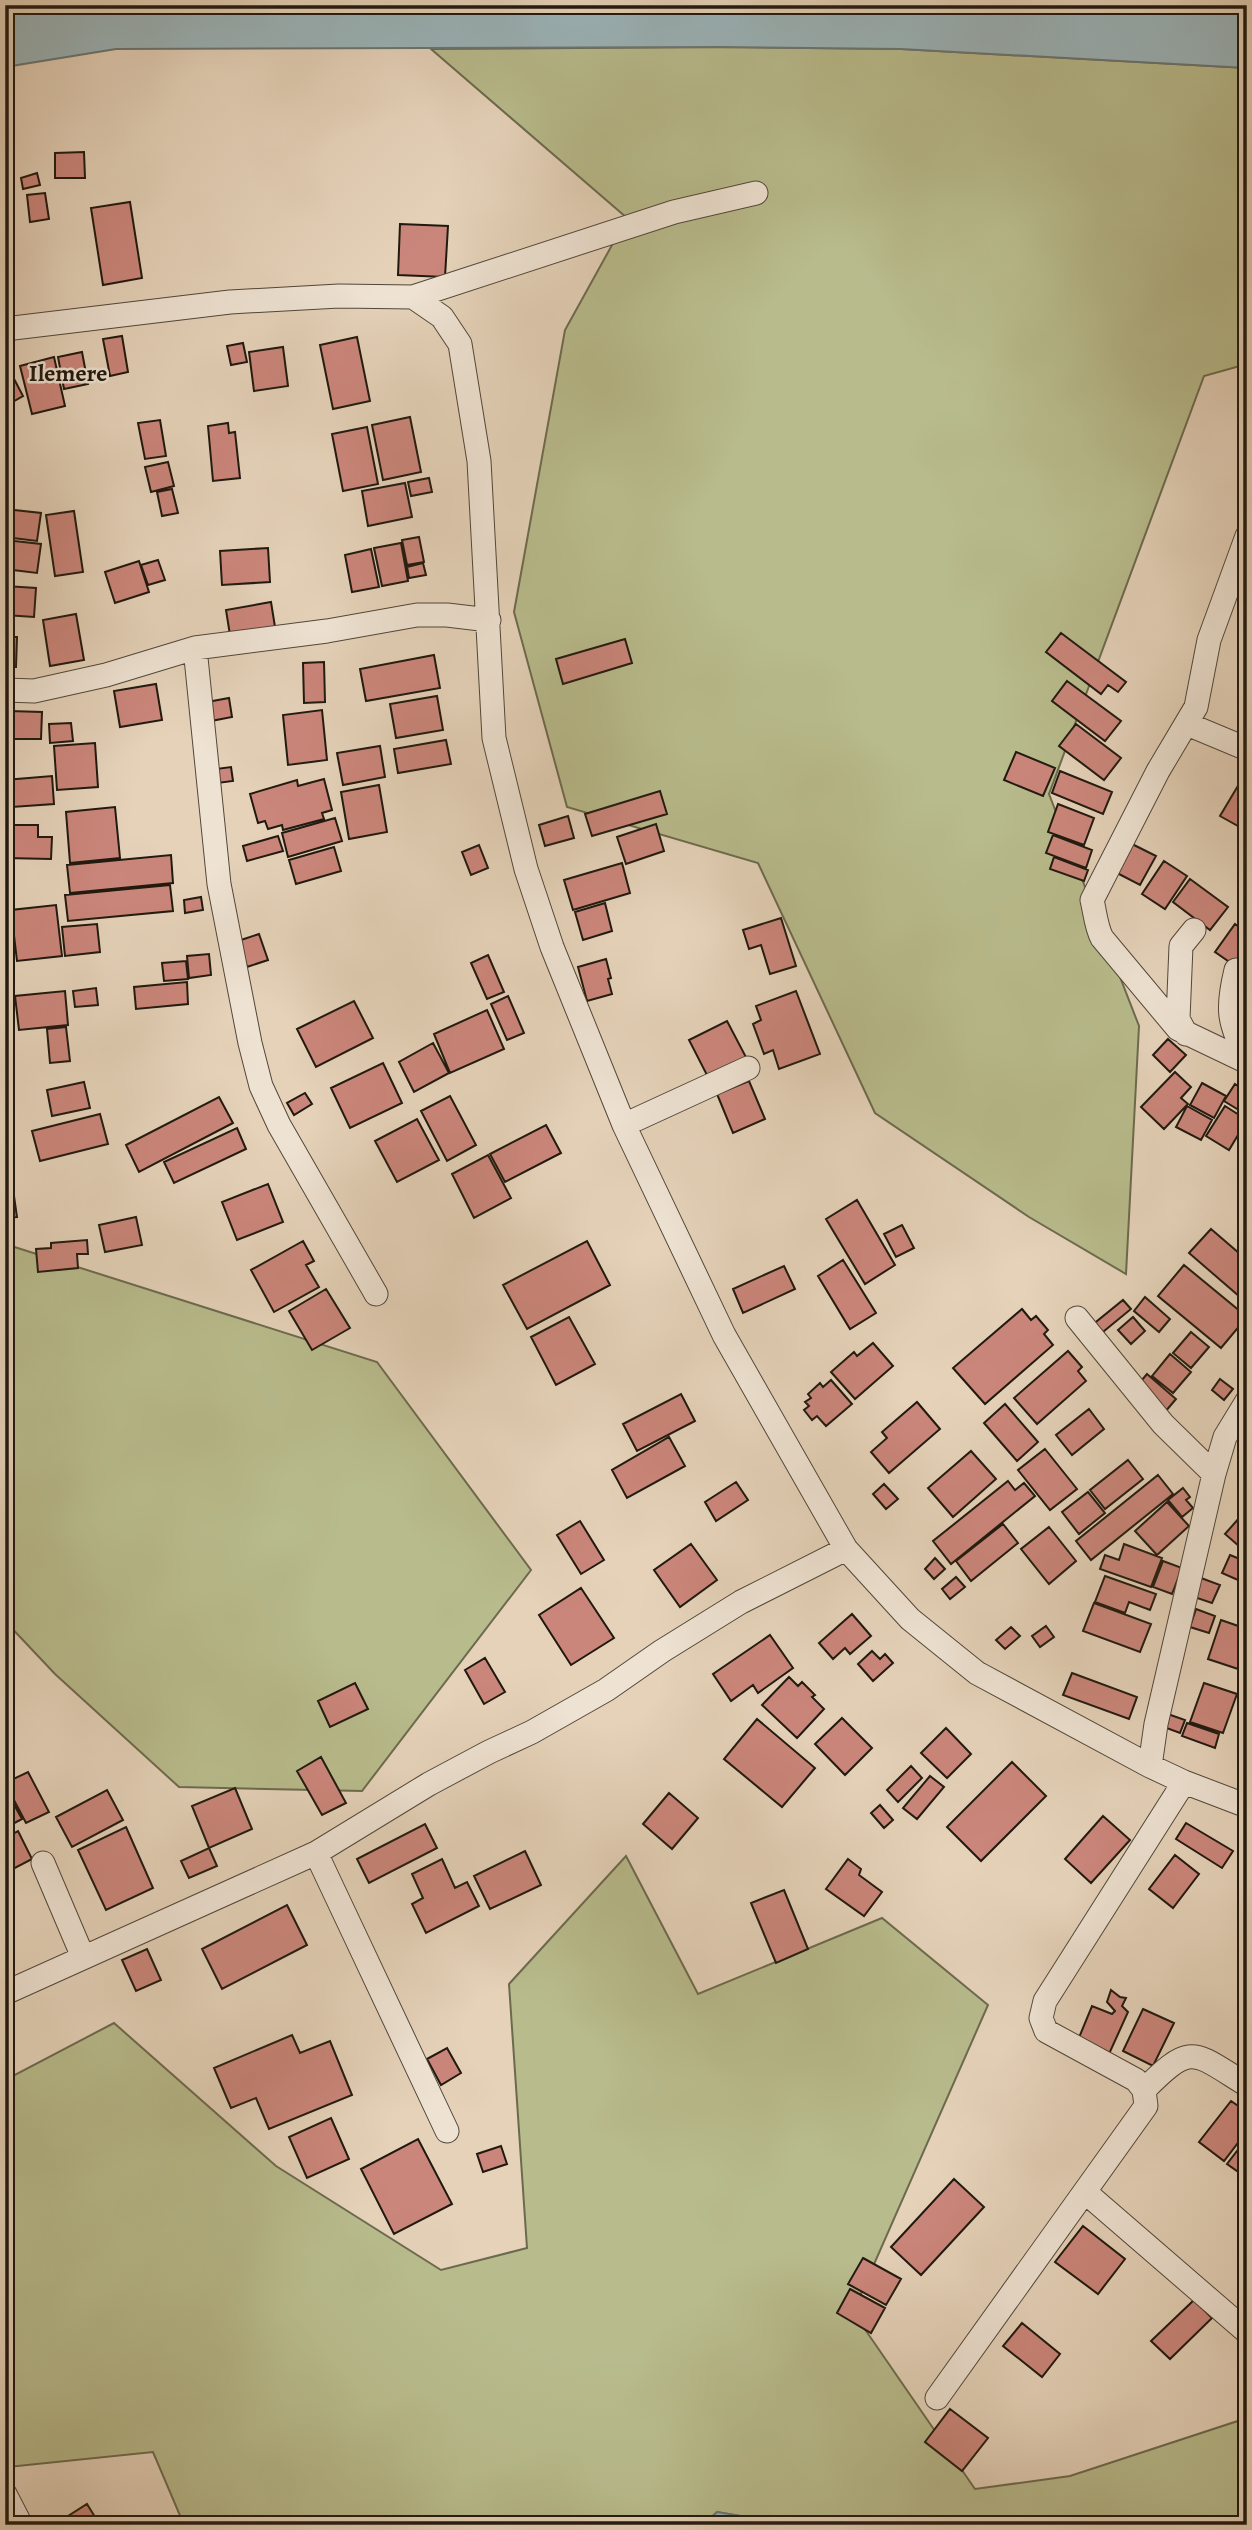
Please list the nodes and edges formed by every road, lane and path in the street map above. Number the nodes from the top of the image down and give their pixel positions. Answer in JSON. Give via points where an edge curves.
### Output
{"nodes":[{"id":1,"x":757,"y":193,"type":"dead end"},
{"id":2,"x":414,"y":297,"type":"junction"},
{"id":3,"x":5,"y":329,"type":"edge"},
{"id":4,"x":1247,"y":536,"type":"edge"},
{"id":5,"x":489,"y":620,"type":"junction"},
{"id":6,"x":195,"y":648,"type":"junction"},
{"id":7,"x":5,"y":690,"type":"edge"},
{"id":8,"x":1187,"y":724,"type":"junction"},
{"id":9,"x":1247,"y":749,"type":"edge"},
{"id":10,"x":1194,"y":930,"type":"dead end"},
{"id":11,"x":1236,"y":970,"type":"dead end"},
{"id":12,"x":1186,"y":1034,"type":"junction"},
{"id":13,"x":1247,"y":1061,"type":"edge"},
{"id":14,"x":748,"y":1068,"type":"dead end"},
{"id":15,"x":624,"y":1125,"type":"junction"},
{"id":16,"x":376,"y":1294,"type":"dead end"},
{"id":17,"x":1077,"y":1318,"type":"dead end"},
{"id":18,"x":1247,"y":1401,"type":"edge"},
{"id":19,"x":1214,"y":1474,"type":"junction"},
{"id":20,"x":846,"y":1549,"type":"junction"},
{"id":21,"x":1150,"y":1766,"type":"junction"},
{"id":22,"x":1184,"y":1782,"type":"junction"},
{"id":23,"x":1247,"y":1805,"type":"edge"},
{"id":24,"x":316,"y":1853,"type":"junction"},
{"id":25,"x":43,"y":1863,"type":"dead end"},
{"id":26,"x":83,"y":1957,"type":"junction"},
{"id":27,"x":5,"y":1993,"type":"edge"},
{"id":28,"x":1247,"y":2085,"type":"edge"},
{"id":29,"x":1144,"y":2090,"type":"junction"},
{"id":30,"x":447,"y":2131,"type":"dead end"},
{"id":31,"x":1085,"y":2192,"type":"junction"},
{"id":32,"x":1247,"y":2332,"type":"edge"},
{"id":33,"x":937,"y":2398,"type":"dead end"},
{"id":34,"x":5,"y":2494,"type":"edge"},
{"id":35,"x":21,"y":2525,"type":"edge"}],
"edges":[{"from":1,"to":2,"type":"street","via":[[674,212]]},
{"from":2,"to":3,"type":"street","via":[[230,302]]},
{"from":2,"to":5,"type":"street","via":[[443,317],[460,344],[479,461]]},
{"from":4,"to":8,"type":"street","via":[[1209,640],[1202,686]]},
{"from":5,"to":6,"type":"street","via":[[417,615]]},
{"from":5,"to":15,"type":"street","via":[[494,738],[526,869],[552,947]]},
{"from":6,"to":7,"type":"street","via":[[34,691]]},
{"from":6,"to":16,"type":"street","via":[[219,884],[261,1086]]},
{"from":8,"to":9,"type":"street"},
{"from":8,"to":12,"type":"street","via":[[1092,900],[1102,938],[1168,1019]]},
{"from":10,"to":12,"type":"street","via":[[1181,946],[1178,1019]]},
{"from":11,"to":13,"type":"street","via":[[1229,996],[1230,1020]]},
{"from":12,"to":13,"type":"street"},
{"from":14,"to":15,"type":"street"},
{"from":15,"to":20,"type":"street","via":[[724,1335]]},
{"from":17,"to":19,"type":"street","via":[[1163,1424]]},
{"from":18,"to":19,"type":"street","via":[[1225,1437]]},
{"from":19,"to":21,"type":"street"},
{"from":20,"to":21,"type":"street","via":[[910,1619],[977,1673]]},
{"from":20,"to":24,"type":"street","via":[[741,1602],[606,1690],[429,1784]]},
{"from":21,"to":22,"type":"street"},
{"from":22,"to":23,"type":"street"},
{"from":22,"to":29,"type":"street","via":[[1045,2001],[1041,2018],[1046,2031],[1136,2080]]},
{"from":24,"to":26,"type":"street"},
{"from":24,"to":30,"type":"street"},
{"from":25,"to":26,"type":"street"},
{"from":26,"to":27,"type":"street"},
{"from":28,"to":29,"type":"street","via":[[1198,2057],[1185,2056],[1171,2063]]},
{"from":29,"to":31,"type":"street","via":[[1146,2106]]},
{"from":31,"to":32,"type":"street"},
{"from":31,"to":33,"type":"street"},
{"from":34,"to":35,"type":"street"}]}
